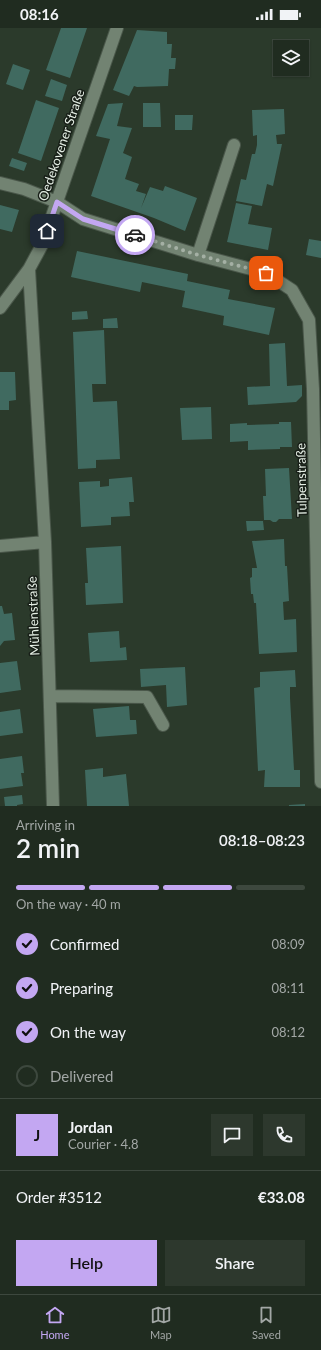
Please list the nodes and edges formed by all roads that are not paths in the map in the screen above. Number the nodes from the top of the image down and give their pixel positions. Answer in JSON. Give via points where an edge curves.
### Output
{"nodes":[{"id":1,"x":117,"y":28,"type":"edge"},
{"id":2,"x":234,"y":145,"type":"dead end"},
{"id":3,"x":0,"y":183,"type":"edge"},
{"id":4,"x":57,"y":202,"type":"junction"},
{"id":5,"x":198,"y":255,"type":"junction"},
{"id":6,"x":29,"y":269,"type":"junction"},
{"id":7,"x":0,"y":308,"type":"edge"},
{"id":8,"x":317,"y":389,"type":"edge"},
{"id":9,"x":45,"y":542,"type":"junction"},
{"id":10,"x":0,"y":546,"type":"edge"},
{"id":11,"x":319,"y":578,"type":"edge"},
{"id":12,"x":50,"y":696,"type":"junction"},
{"id":13,"x":162,"y":725,"type":"dead end"},
{"id":14,"x":320,"y":740,"type":"edge"},
{"id":15,"x":321,"y":782,"type":"edge"},
{"id":16,"x":53,"y":806,"type":"edge"}],
"edges":[{"from":1,"to":4,"type":"street","name":"Oedekovener Straße"},
{"from":2,"to":5,"type":"street"},
{"from":3,"to":4,"type":"street","name":"Tulpenstraße"},
{"from":4,"to":5,"type":"street","name":"Tulpenstraße","via":[[83,219]]},
{"from":4,"to":6,"type":"street","name":"Oedekovener Straße","via":[[42,245]]},
{"from":5,"to":8,"type":"street","name":"Tulpenstraße","via":[[266,273],[292,290],[309,320]]},
{"from":6,"to":7,"type":"street","name":"Oedekovener Straße"},
{"from":6,"to":9,"type":"street","name":"Mühlenstraße"},
{"from":8,"to":11,"type":"street","name":"Tulpenstraße"},
{"from":9,"to":10,"type":"street"},
{"from":9,"to":12,"type":"street","name":"Mühlenstraße"},
{"from":11,"to":14,"type":"street","name":"Tulpenstraße"},
{"from":12,"to":13,"type":"street","via":[[147,697]]},
{"from":12,"to":16,"type":"street","name":"Mühlenstraße"},
{"from":14,"to":15,"type":"street","name":"Tulpenstraße"}]}
